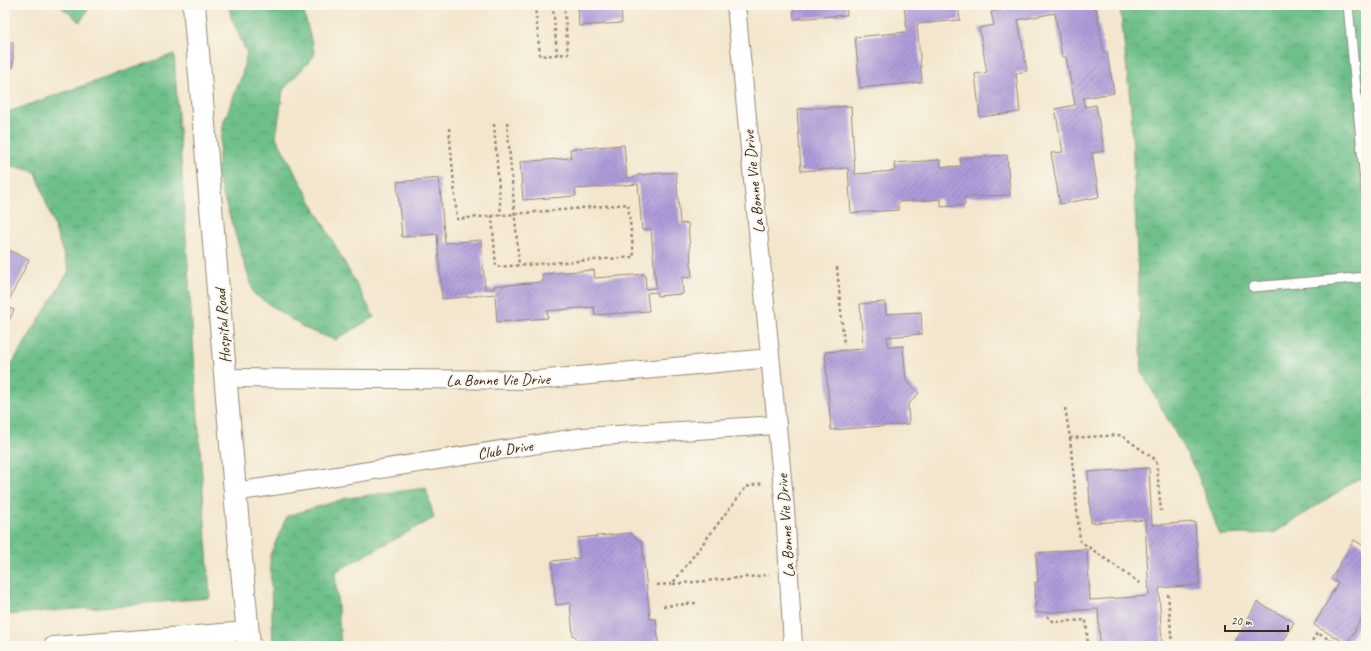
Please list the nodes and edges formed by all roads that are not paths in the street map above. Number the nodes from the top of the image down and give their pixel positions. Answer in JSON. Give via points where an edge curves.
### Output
{"nodes":[{"id":1,"x":194,"y":5,"type":"edge"},
{"id":2,"x":736,"y":5,"type":"edge"},
{"id":3,"x":1348,"y":5,"type":"edge"},
{"id":4,"x":1366,"y":192,"type":"edge"},
{"id":5,"x":1366,"y":277,"type":"edge"},
{"id":6,"x":1253,"y":286,"type":"dead end"},
{"id":7,"x":770,"y":358,"type":"junction"},
{"id":8,"x":226,"y":378,"type":"junction"},
{"id":9,"x":777,"y":425,"type":"junction"},
{"id":10,"x":235,"y":492,"type":"junction"},
{"id":11,"x":249,"y":638,"type":"edge"},
{"id":12,"x":114,"y":644,"type":"edge"},
{"id":13,"x":53,"y":646,"type":"edge"},
{"id":14,"x":793,"y":646,"type":"edge"}],
"edges":[{"from":1,"to":8,"type":"street","name":"Hospital Road"},
{"from":2,"to":7,"type":"street","name":"La Bonne Vie Drive"},
{"from":3,"to":4,"type":"lane"},
{"from":5,"to":6,"type":"lane"},
{"from":7,"to":8,"type":"street","name":"La Bonne Vie Drive","via":[[537,380]]},
{"from":7,"to":9,"type":"street","name":"La Bonne Vie Drive"},
{"from":8,"to":10,"type":"street","name":"Hospital Road"},
{"from":9,"to":10,"type":"street","name":"Club Drive","via":[[583,437]]},
{"from":9,"to":14,"type":"street","name":"La Bonne Vie Drive"},
{"from":10,"to":11,"type":"street","name":"Hospital Road"},
{"from":11,"to":12,"type":"street"},
{"from":12,"to":13,"type":"street"}]}
